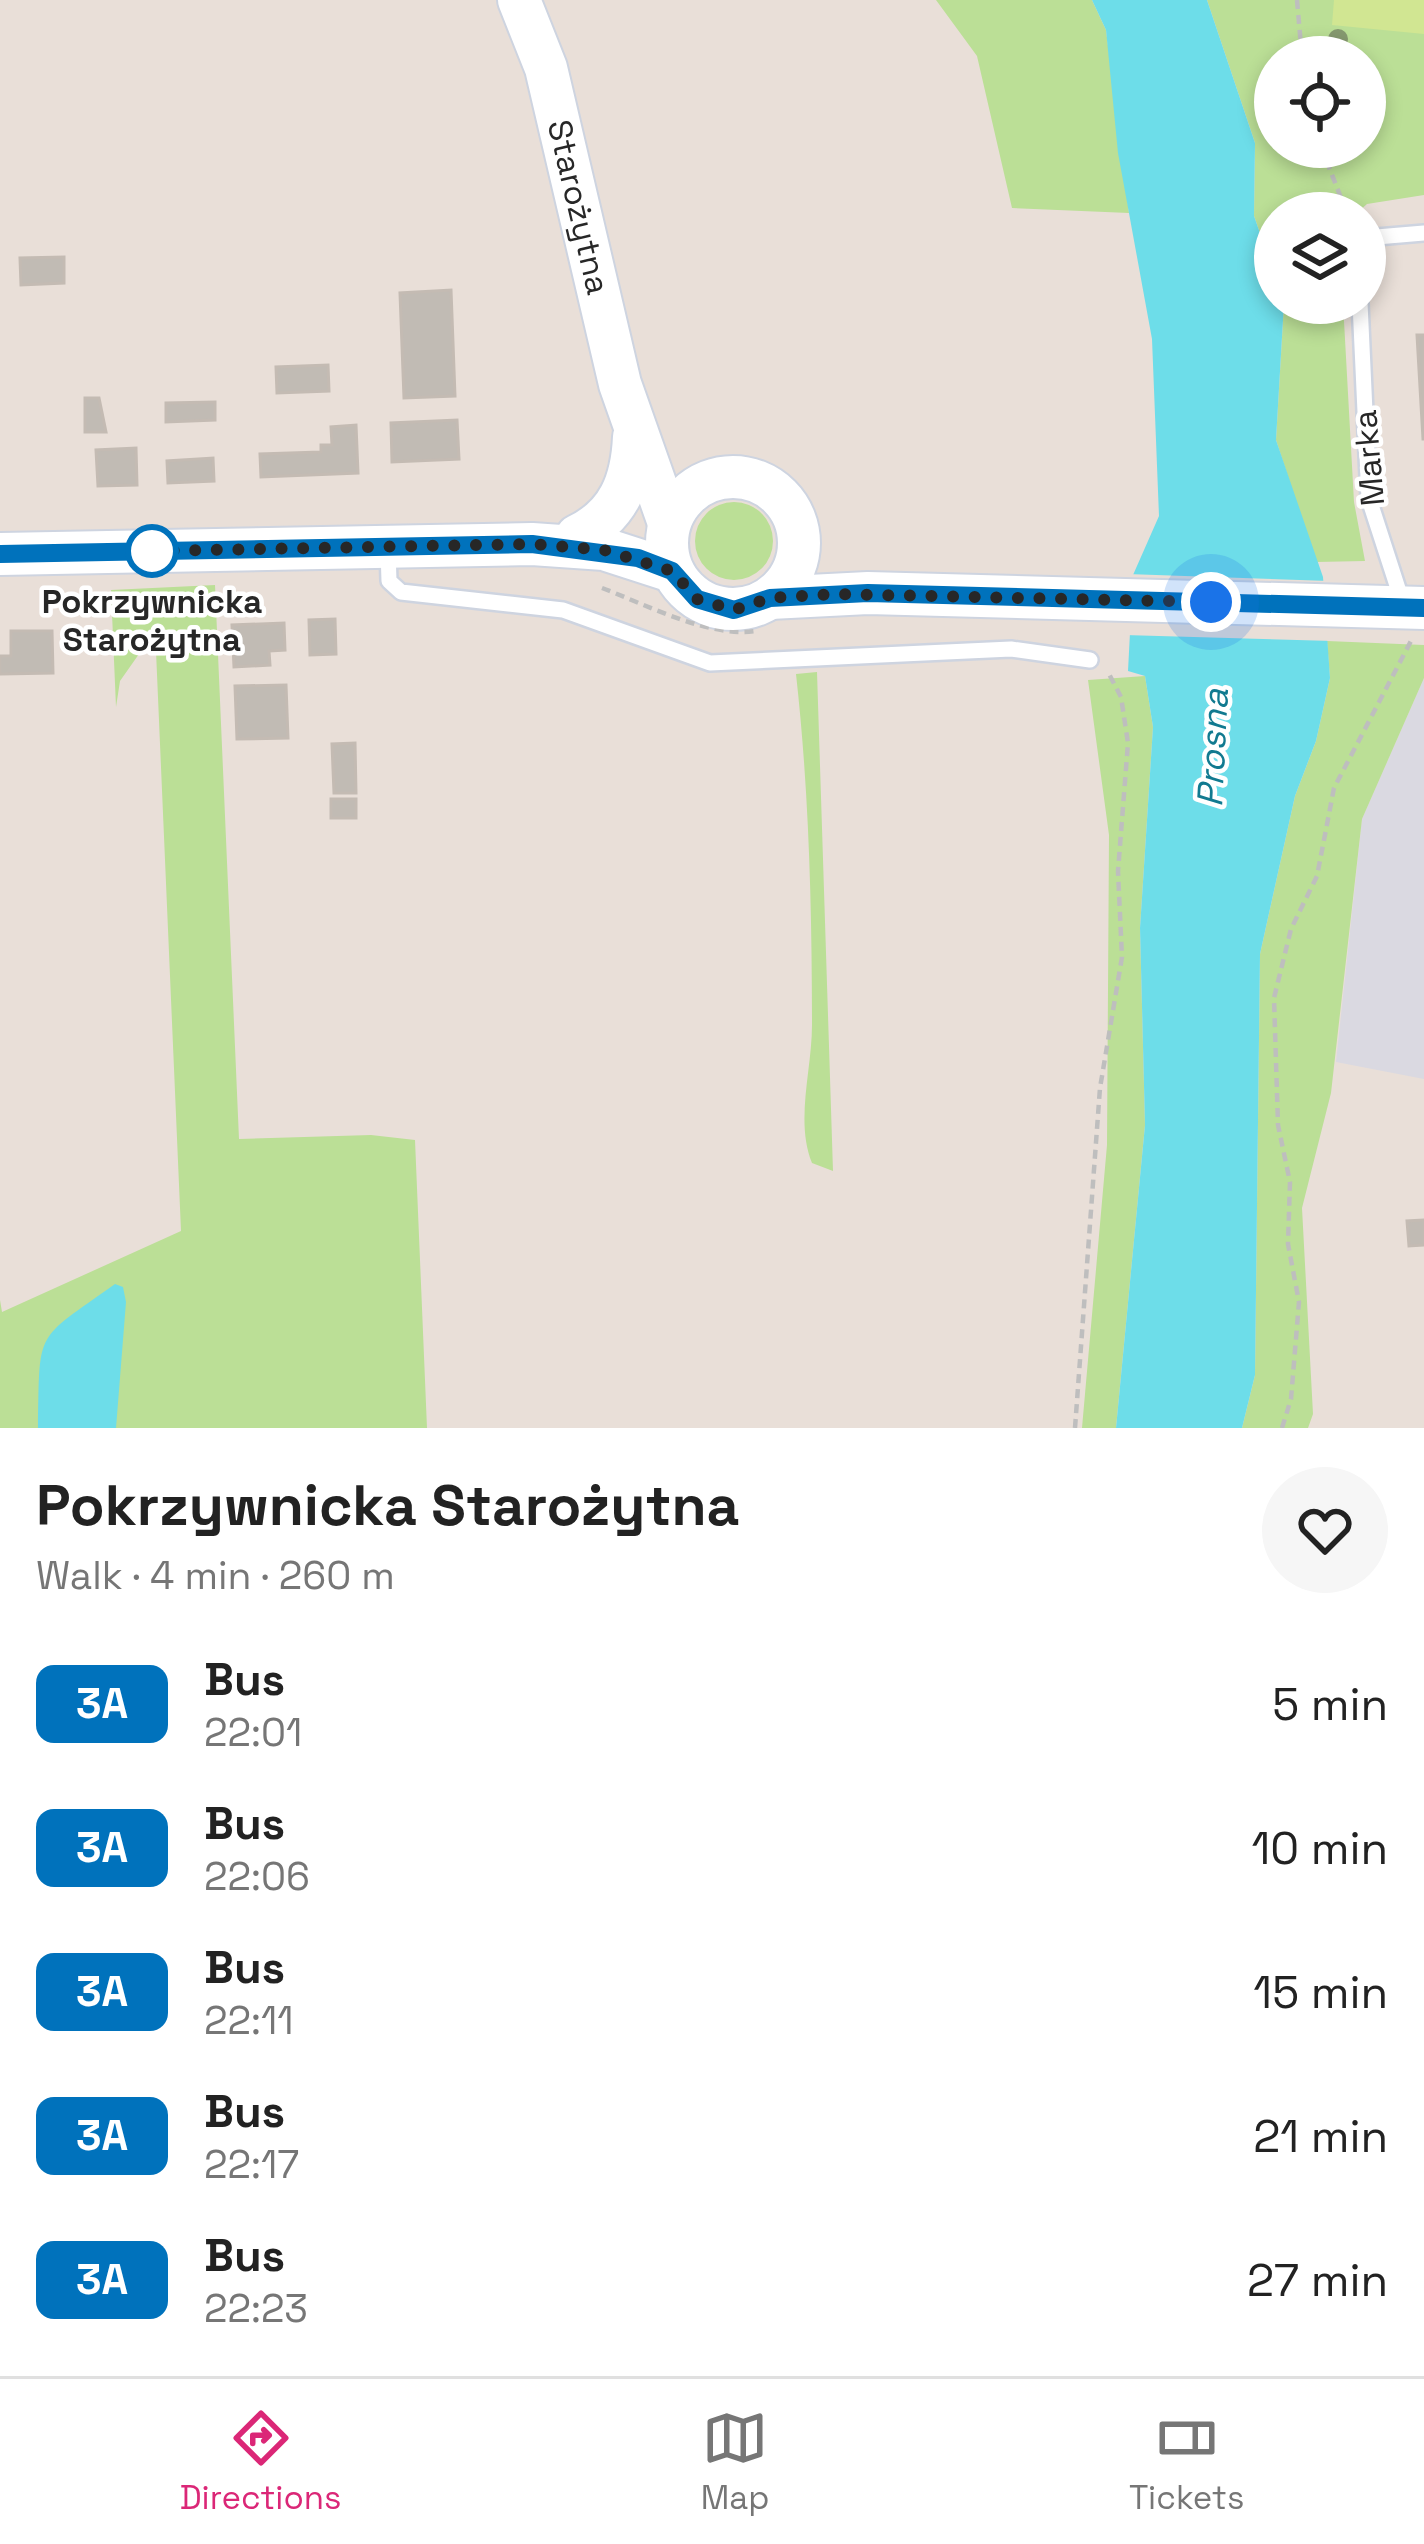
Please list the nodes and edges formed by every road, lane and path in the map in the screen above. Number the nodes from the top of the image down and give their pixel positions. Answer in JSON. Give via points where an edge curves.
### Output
{"nodes":[{"id":1,"x":519,"y":0,"type":"edge"},
{"id":2,"x":1297,"y":0,"type":"edge"},
{"id":3,"x":1300,"y":36,"type":"edge"},
{"id":4,"x":1424,"y":233,"type":"edge"},
{"id":5,"x":1386,"y":236,"type":"edge"},
{"id":6,"x":1361,"y":324,"type":"edge"},
{"id":7,"x":632,"y":422,"type":"junction"},
{"id":8,"x":712,"y":480,"type":"junction"},
{"id":9,"x":669,"y":523,"type":"junction"},
{"id":10,"x":577,"y":536,"type":"junction"},
{"id":11,"x":799,"y":539,"type":"junction"},
{"id":12,"x":532,"y":544,"type":"junction"},
{"id":13,"x":388,"y":547,"type":"junction"},
{"id":14,"x":0,"y":554,"type":"edge"},
{"id":15,"x":595,"y":585,"type":"dead end"},
{"id":16,"x":671,"y":591,"type":"junction"},
{"id":17,"x":868,"y":593,"type":"junction"},
{"id":18,"x":770,"y":598,"type":"junction"},
{"id":19,"x":1405,"y":613,"type":"edge"},
{"id":20,"x":1090,"y":659,"type":"joint"},
{"id":21,"x":1075,"y":1428,"type":"edge"},
{"id":22,"x":1282,"y":1428,"type":"edge"}],
"edges":[{"from":1,"to":7,"type":"street","name":"Starożytna","via":[[551,88]]},
{"from":2,"to":3,"type":"path"},
{"from":4,"to":5,"type":"lane"},
{"from":6,"to":19,"type":"lane","name":"Marka","via":[[1369,499]]},
{"from":7,"to":8,"type":"street"},
{"from":7,"to":9,"type":"street","name":"Starożytna"},
{"from":7,"to":10,"type":"street","via":[[629,483],[601,522]]},
{"from":8,"to":9,"type":"street","via":[[679,504]]},
{"from":8,"to":11,"type":"street","via":[[770,488]]},
{"from":9,"to":10,"type":"street"},
{"from":9,"to":16,"type":"street"},
{"from":10,"to":12,"type":"street"},
{"from":11,"to":17,"type":"street","via":[[824,569]]},
{"from":11,"to":18,"type":"street","via":[[787,582]]},
{"from":12,"to":13,"type":"street"},
{"from":12,"to":16,"type":"street","via":[[604,550]]},
{"from":13,"to":14,"type":"street"},
{"from":13,"to":20,"type":"lane","via":[[389,580],[401,592],[563,610],[710,663],[1011,649]]},
{"from":15,"to":16,"type":"path"},
{"from":16,"to":18,"type":"street","via":[[682,587],[715,607],[753,607]]},
{"from":17,"to":18,"type":"street"},
{"from":17,"to":19,"type":"street"},
{"from":19,"to":22,"type":"path","via":[[1402,667],[1334,788],[1317,876],[1291,928],[1274,998],[1288,1244],[1300,1303]]},
{"from":20,"to":21,"type":"path","via":[[1115,681],[1128,743],[1118,872],[1123,957],[1100,1088]]}]}
